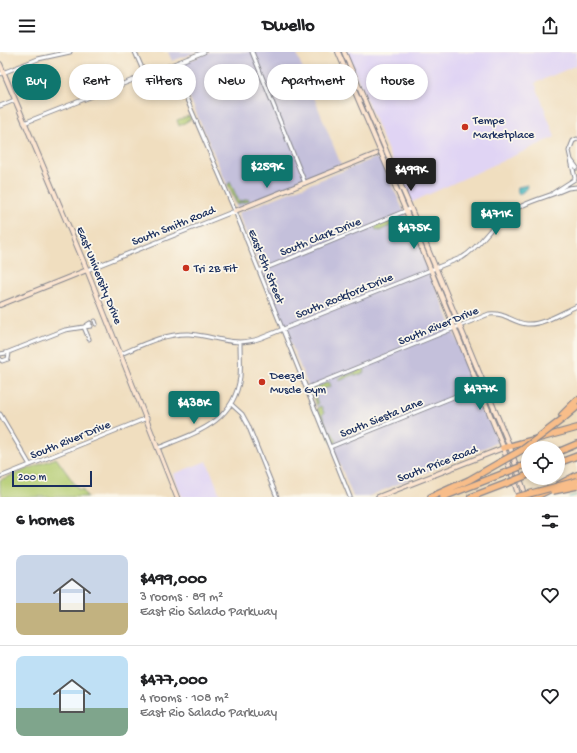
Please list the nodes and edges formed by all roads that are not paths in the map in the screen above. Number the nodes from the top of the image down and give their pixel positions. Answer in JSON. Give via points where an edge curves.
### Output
{"nodes":[{"id":1,"x":70,"y":52,"type":"edge"},
{"id":2,"x":135,"y":52,"type":"edge"},
{"id":3,"x":204,"y":52,"type":"edge"},
{"id":4,"x":252,"y":52,"type":"edge"},
{"id":5,"x":338,"y":52,"type":"edge"},
{"id":6,"x":344,"y":52,"type":"edge"},
{"id":7,"x":0,"y":64,"type":"edge"},
{"id":8,"x":141,"y":64,"type":"edge"},
{"id":9,"x":174,"y":64,"type":"edge"},
{"id":10,"x":2,"y":74,"type":"edge"},
{"id":11,"x":132,"y":80,"type":"edge"},
{"id":12,"x":12,"y":94,"type":"edge"},
{"id":13,"x":15,"y":100,"type":"joint"},
{"id":14,"x":187,"y":100,"type":"edge"},
{"id":15,"x":0,"y":106,"type":"edge"},
{"id":16,"x":24,"y":123,"type":"junction"},
{"id":17,"x":577,"y":139,"type":"edge"},
{"id":18,"x":385,"y":151,"type":"junction"},
{"id":19,"x":379,"y":154,"type":"junction"},
{"id":20,"x":571,"y":160,"type":"junction"},
{"id":21,"x":577,"y":168,"type":"edge"},
{"id":22,"x":576,"y":178,"type":"edge"},
{"id":23,"x":305,"y":183,"type":"junction"},
{"id":24,"x":577,"y":188,"type":"edge"},
{"id":25,"x":553,"y":193,"type":"junction"},
{"id":26,"x":410,"y":209,"type":"junction"},
{"id":27,"x":235,"y":211,"type":"junction"},
{"id":28,"x":405,"y":211,"type":"junction"},
{"id":29,"x":433,"y":269,"type":"junction"},
{"id":30,"x":87,"y":270,"type":"junction"},
{"id":31,"x":259,"y":271,"type":"junction"},
{"id":32,"x":0,"y":305,"type":"edge"},
{"id":33,"x":577,"y":306,"type":"edge"},
{"id":34,"x":93,"y":323,"type":"dead end"},
{"id":35,"x":459,"y":326,"type":"junction"},
{"id":36,"x":84,"y":327,"type":"junction"},
{"id":37,"x":454,"y":328,"type":"junction"},
{"id":38,"x":283,"y":330,"type":"junction"},
{"id":39,"x":89,"y":339,"type":"dead end"},
{"id":40,"x":240,"y":343,"type":"junction"},
{"id":41,"x":9,"y":352,"type":"junction"},
{"id":42,"x":0,"y":354,"type":"edge"},
{"id":43,"x":121,"y":354,"type":"junction"},
{"id":44,"x":0,"y":360,"type":"edge"},
{"id":45,"x":484,"y":385,"type":"junction"},
{"id":46,"x":479,"y":387,"type":"junction"},
{"id":47,"x":307,"y":388,"type":"junction"},
{"id":48,"x":577,"y":400,"type":"edge"},
{"id":49,"x":231,"y":404,"type":"junction"},
{"id":50,"x":577,"y":407,"type":"edge"},
{"id":51,"x":0,"y":414,"type":"edge"},
{"id":52,"x":563,"y":416,"type":"junction"},
{"id":53,"x":147,"y":418,"type":"junction"},
{"id":54,"x":577,"y":428,"type":"edge"},
{"id":55,"x":577,"y":444,"type":"edge"},
{"id":56,"x":158,"y":448,"type":"junction"},
{"id":57,"x":330,"y":448,"type":"junction"},
{"id":58,"x":507,"y":448,"type":"junction"},
{"id":59,"x":565,"y":449,"type":"edge"},
{"id":60,"x":577,"y":456,"type":"edge"},
{"id":61,"x":565,"y":460,"type":"edge"},
{"id":62,"x":30,"y":465,"type":"junction"},
{"id":63,"x":521,"y":467,"type":"edge"},
{"id":64,"x":577,"y":475,"type":"edge"},
{"id":65,"x":0,"y":477,"type":"edge"},
{"id":66,"x":521,"y":478,"type":"edge"},
{"id":67,"x":577,"y":481,"type":"edge"},
{"id":68,"x":577,"y":486,"type":"edge"},
{"id":69,"x":175,"y":497,"type":"edge"},
{"id":70,"x":277,"y":497,"type":"edge"},
{"id":71,"x":350,"y":497,"type":"edge"},
{"id":72,"x":378,"y":497,"type":"edge"},
{"id":73,"x":431,"y":497,"type":"edge"},
{"id":74,"x":443,"y":497,"type":"edge"},
{"id":75,"x":471,"y":497,"type":"edge"},
{"id":76,"x":518,"y":497,"type":"edge"},
{"id":77,"x":526,"y":497,"type":"edge"},
{"id":78,"x":535,"y":497,"type":"edge"}],
"edges":[{"from":1,"to":10,"type":"street","via":[[38,59]]},
{"from":2,"to":8,"type":"street"},
{"from":3,"to":9,"type":"street"},
{"from":4,"to":23,"type":"street"},
{"from":5,"to":19,"type":"main road"},
{"from":6,"to":18,"type":"main road"},
{"from":7,"to":10,"type":"main road","name":"East University Drive"},
{"from":10,"to":12,"type":"main road","name":"East University Drive"},
{"from":11,"to":16,"type":"street"},
{"from":13,"to":15,"type":"street"},
{"from":13,"to":16,"type":"main road","name":"East University Drive"},
{"from":14,"to":27,"type":"street","name":"East 5th Street"},
{"from":16,"to":30,"type":"main road","name":"East University Drive"},
{"from":17,"to":20,"type":"street","via":[[573,141],[569,151]]},
{"from":18,"to":19,"type":"street","name":"South Smith Road"},
{"from":18,"to":26,"type":"main road"},
{"from":19,"to":23,"type":"main road","name":"South Smith Road"},
{"from":19,"to":28,"type":"main road"},
{"from":20,"to":21,"type":"street"},
{"from":20,"to":22,"type":"street"},
{"from":22,"to":24,"type":"street","via":[[574,184]]},
{"from":22,"to":25,"type":"street","name":"South Rockford Drive"},
{"from":23,"to":27,"type":"main road","name":"South Smith Road"},
{"from":24,"to":25,"type":"street","name":"South Rockford Drive"},
{"from":25,"to":29,"type":"street","name":"South Rockford Drive","via":[[511,211],[472,251]]},
{"from":26,"to":28,"type":"street","name":"South Clark Drive"},
{"from":26,"to":29,"type":"main road"},
{"from":27,"to":30,"type":"street","name":"South Smith Road"},
{"from":27,"to":31,"type":"street","name":"East 5th Street"},
{"from":28,"to":29,"type":"main road"},
{"from":28,"to":31,"type":"street","name":"South Clark Drive"},
{"from":29,"to":35,"type":"main road"},
{"from":29,"to":37,"type":"main road"},
{"from":29,"to":38,"type":"street","name":"South Rockford Drive"},
{"from":30,"to":32,"type":"main road","name":"South Smith Road"},
{"from":30,"to":43,"type":"main road","name":"East University Drive"},
{"from":31,"to":38,"type":"street","name":"East 5th Street"},
{"from":33,"to":35,"type":"street","name":"South River Drive","via":[[531,323],[520,322],[496,313]]},
{"from":34,"to":36,"type":"street"},
{"from":35,"to":37,"type":"street","name":"South River Drive"},
{"from":35,"to":45,"type":"main road"},
{"from":36,"to":39,"type":"street"},
{"from":36,"to":41,"type":"street","via":[[65,330]]},
{"from":37,"to":46,"type":"main road"},
{"from":37,"to":47,"type":"street","name":"South River Drive"},
{"from":38,"to":40,"type":"street","name":"South Rockford Drive"},
{"from":38,"to":47,"type":"street","name":"East 5th Street"},
{"from":40,"to":43,"type":"street","name":"South Rockford Drive","via":[[189,334],[178,335],[155,340]]},
{"from":40,"to":49,"type":"street","via":[[240,376]]},
{"from":41,"to":42,"type":"street"},
{"from":41,"to":44,"type":"street","via":[[8,359]]},
{"from":43,"to":53,"type":"main road","name":"East University Drive"},
{"from":45,"to":46,"type":"street","name":"South Siesta Lane"},
{"from":45,"to":58,"type":"main road"},
{"from":46,"to":57,"type":"street","name":"South Siesta Lane"},
{"from":46,"to":58,"type":"main road"},
{"from":47,"to":57,"type":"street","name":"East 5th Street"},
{"from":48,"to":52,"type":"highway"},
{"from":49,"to":56,"type":"street","via":[[218,420],[208,427]]},
{"from":49,"to":70,"type":"street","via":[[242,414],[248,425]]},
{"from":50,"to":52,"type":"highway"},
{"from":51,"to":62,"type":"street"},
{"from":52,"to":73,"type":"highway","bridge":true,"via":[[495,466]]},
{"from":53,"to":56,"type":"main road","name":"East University Drive"},
{"from":53,"to":62,"type":"street","name":"South River Drive"},
{"from":54,"to":58,"type":"highway"},
{"from":55,"to":59,"type":"highway"},
{"from":56,"to":69,"type":"main road","name":"East University Drive"},
{"from":57,"to":71,"type":"street","name":"East 5th Street"},
{"from":58,"to":72,"type":"main road","name":"South Price Road"},
{"from":58,"to":76,"type":"main road"},
{"from":58,"to":77,"type":"main road"},
{"from":60,"to":61,"type":"highway"},
{"from":62,"to":65,"type":"street","name":"South River Drive"},
{"from":63,"to":74,"type":"highway","bridge":true},
{"from":64,"to":78,"type":"highway"},
{"from":66,"to":75,"type":"highway","bridge":true},
{"from":67,"to":76,"type":"highway","bridge":true},
{"from":68,"to":76,"type":"highway","bridge":true}]}
